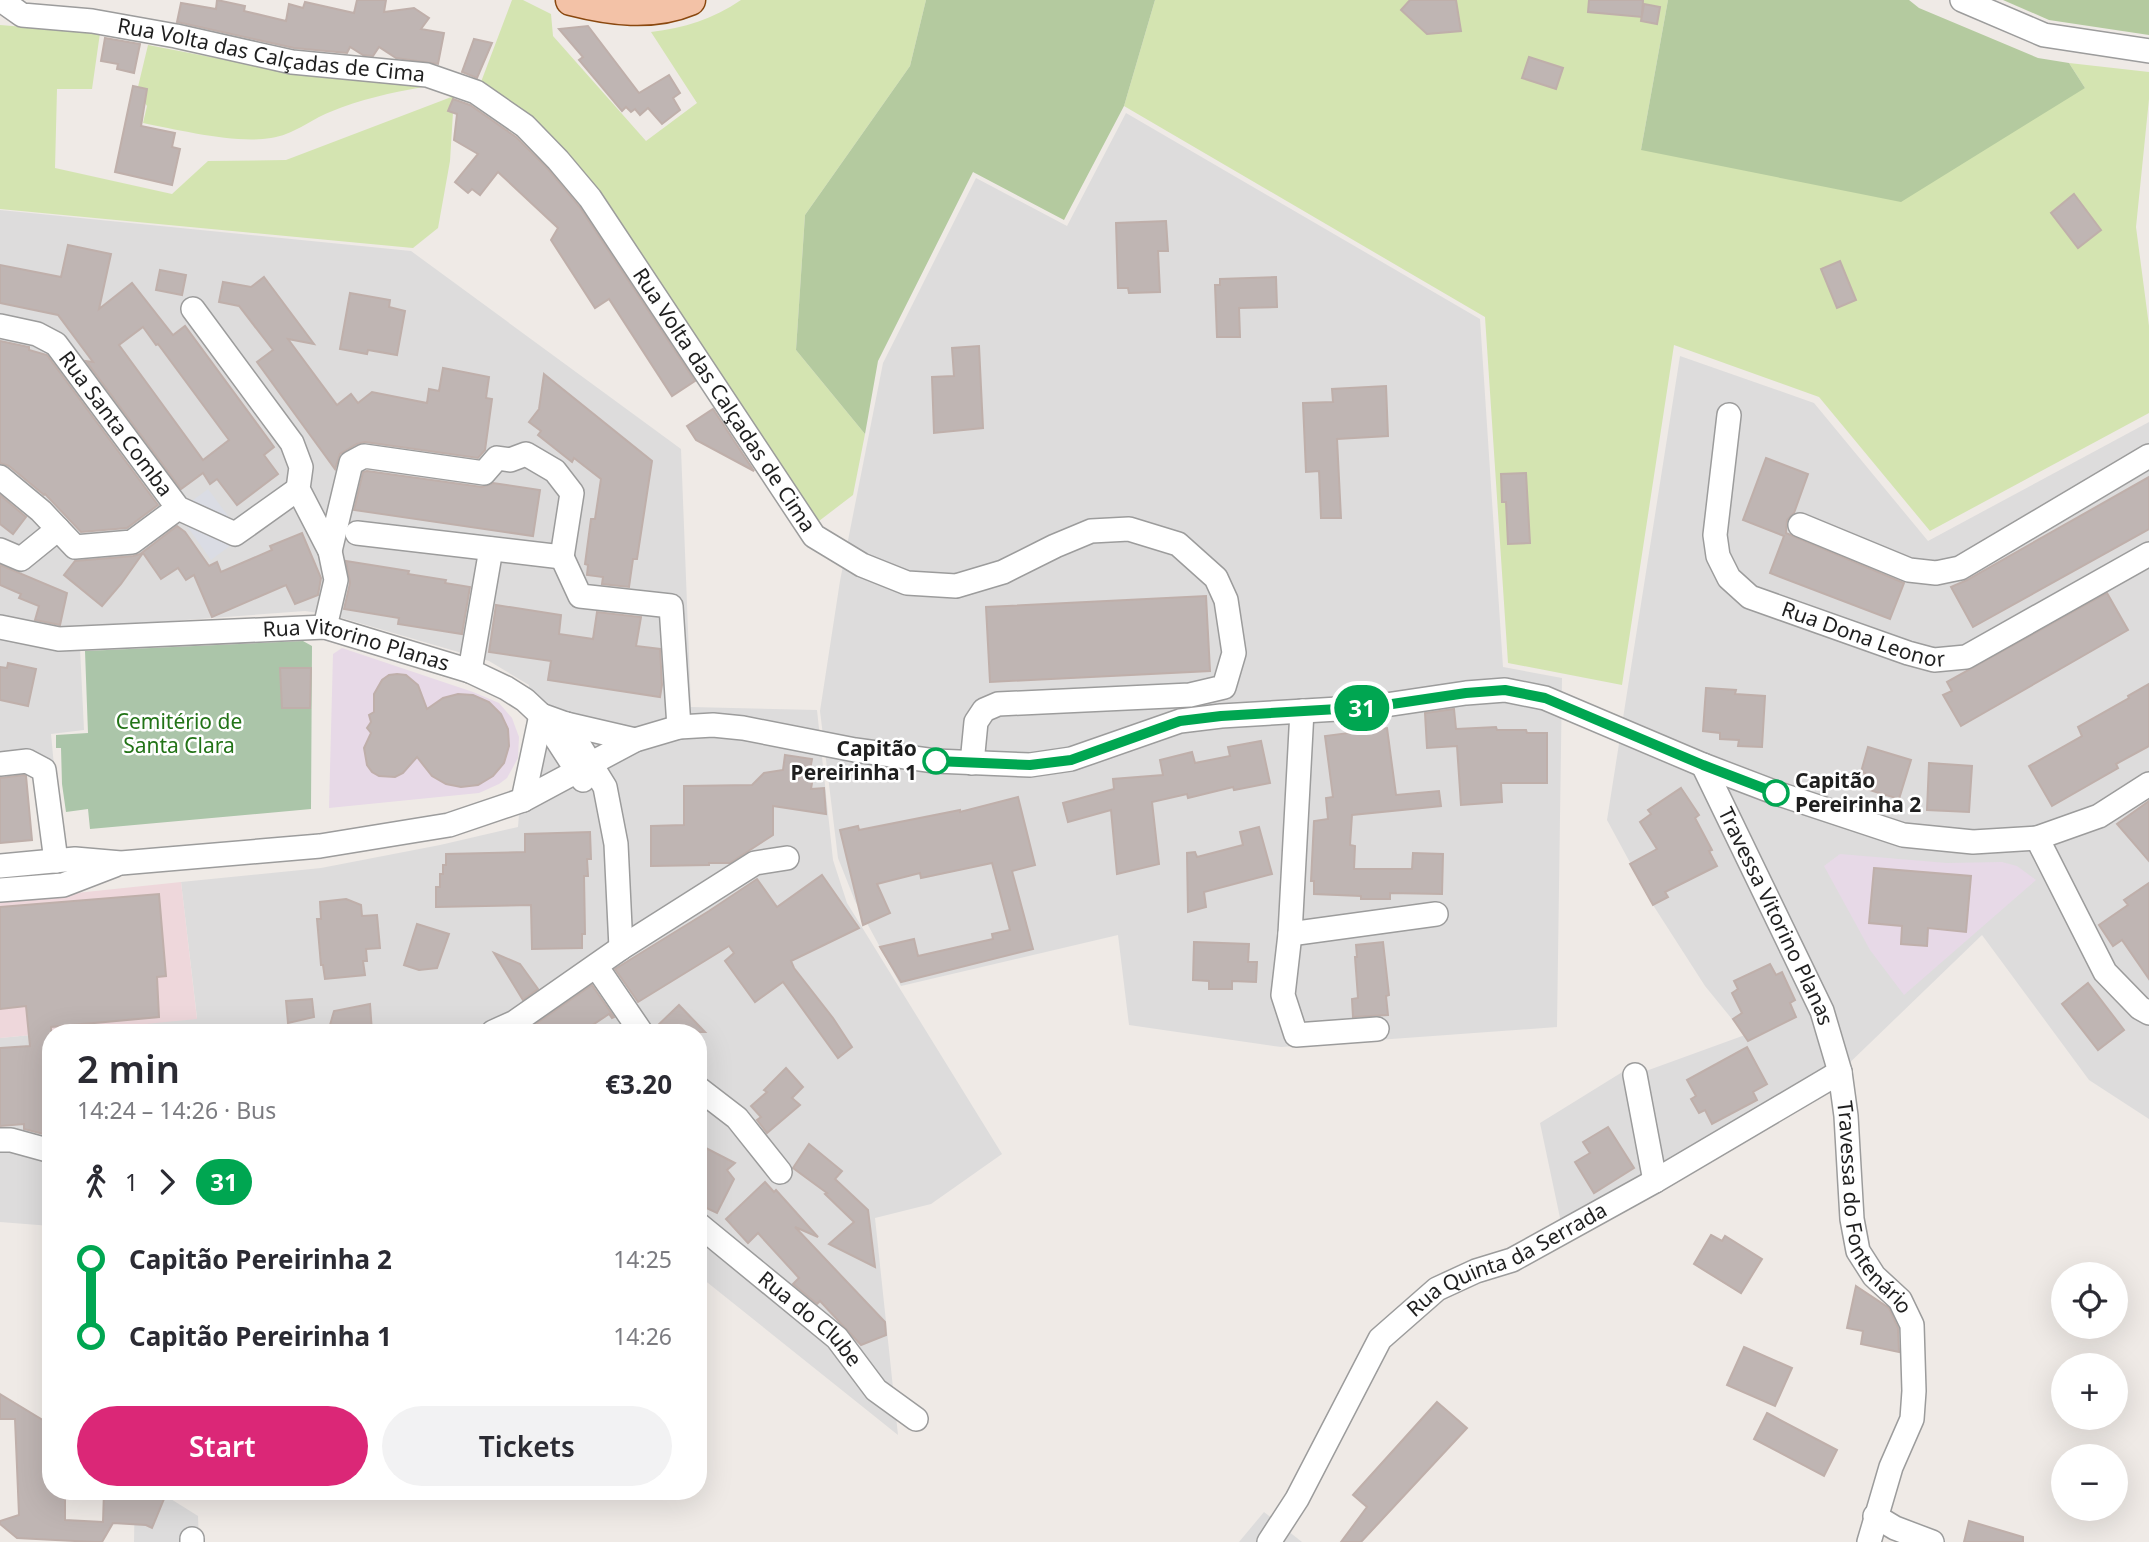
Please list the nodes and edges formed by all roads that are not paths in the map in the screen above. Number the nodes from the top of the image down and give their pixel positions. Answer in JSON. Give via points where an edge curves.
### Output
{"nodes":[{"id":1,"x":1,"y":0,"type":"edge"},
{"id":2,"x":571,"y":0,"type":"edge"},
{"id":3,"x":690,"y":0,"type":"edge"},
{"id":4,"x":1962,"y":0,"type":"edge"},
{"id":5,"x":2149,"y":51,"type":"edge"},
{"id":6,"x":193,"y":309,"type":"dead end"},
{"id":7,"x":0,"y":326,"type":"edge"},
{"id":8,"x":1729,"y":415,"type":"dead end"},
{"id":9,"x":2149,"y":456,"type":"edge"},
{"id":10,"x":0,"y":477,"type":"edge"},
{"id":11,"x":298,"y":489,"type":"junction"},
{"id":12,"x":178,"y":509,"type":"junction"},
{"id":13,"x":1800,"y":525,"type":"dead end"},
{"id":14,"x":58,"y":529,"type":"junction"},
{"id":15,"x":357,"y":533,"type":"dead end"},
{"id":16,"x":491,"y":549,"type":"junction"},
{"id":17,"x":0,"y":550,"type":"edge"},
{"id":18,"x":330,"y":551,"type":"junction"},
{"id":19,"x":2149,"y":554,"type":"edge"},
{"id":20,"x":562,"y":557,"type":"junction"},
{"id":21,"x":325,"y":626,"type":"junction"},
{"id":22,"x":0,"y":627,"type":"edge"},
{"id":23,"x":470,"y":671,"type":"junction"},
{"id":24,"x":1302,"y":711,"type":"junction"},
{"id":25,"x":541,"y":715,"type":"junction"},
{"id":26,"x":566,"y":724,"type":"junction"},
{"id":27,"x":679,"y":727,"type":"junction"},
{"id":28,"x":635,"y":740,"type":"junction"},
{"id":29,"x":972,"y":763,"type":"junction"},
{"id":30,"x":0,"y":764,"type":"edge"},
{"id":31,"x":1703,"y":765,"type":"junction"},
{"id":32,"x":584,"y":767,"type":"junction"},
{"id":33,"x":2149,"y":784,"type":"edge"},
{"id":34,"x":523,"y":800,"type":"junction"},
{"id":35,"x":2037,"y":838,"type":"junction"},
{"id":36,"x":787,"y":858,"type":"dead end"},
{"id":37,"x":56,"y":862,"type":"junction"},
{"id":38,"x":121,"y":863,"type":"junction"},
{"id":39,"x":0,"y":866,"type":"edge"},
{"id":40,"x":0,"y":890,"type":"edge"},
{"id":41,"x":1436,"y":914,"type":"dead end"},
{"id":42,"x":1290,"y":934,"type":"junction"},
{"id":43,"x":621,"y":948,"type":"junction"},
{"id":44,"x":596,"y":966,"type":"junction"},
{"id":45,"x":2149,"y":1013,"type":"edge"},
{"id":46,"x":511,"y":1024,"type":"edge"},
{"id":47,"x":636,"y":1024,"type":"edge"},
{"id":48,"x":1377,"y":1030,"type":"dead end"},
{"id":49,"x":1840,"y":1072,"type":"junction"},
{"id":50,"x":1635,"y":1075,"type":"dead end"},
{"id":51,"x":707,"y":1095,"type":"edge"},
{"id":52,"x":0,"y":1140,"type":"edge"},
{"id":53,"x":42,"y":1149,"type":"edge"},
{"id":54,"x":780,"y":1172,"type":"dead end"},
{"id":55,"x":1655,"y":1181,"type":"junction"},
{"id":56,"x":707,"y":1231,"type":"edge"},
{"id":57,"x":916,"y":1419,"type":"dead end"},
{"id":58,"x":1875,"y":1516,"type":"junction"},
{"id":59,"x":1269,"y":1542,"type":"edge"},
{"id":60,"x":1869,"y":1542,"type":"edge"},
{"id":61,"x":1932,"y":1542,"type":"edge"}],
"edges":[{"from":1,"to":29,"type":"street","name":"Rua Volta das Calçadas de Cima","via":[[22,15],[92,21],[292,62],[426,75],[475,92],[525,125],[590,198],[814,536],[862,565],[907,583],[956,586],[1003,572],[1091,531],[1129,529],[1178,544],[1216,578],[1226,600],[1234,653],[1224,687],[1190,695],[998,704],[984,710],[976,722]]},
{"from":2,"to":3,"type":"main road","via":[[646,10]]},
{"from":4,"to":5,"type":"street","via":[[2044,35]]},
{"from":6,"to":11,"type":"street","via":[[292,443],[301,467]]},
{"from":7,"to":12,"type":"street","name":"Rua Santa Comba","via":[[37,334],[56,344]]},
{"from":8,"to":19,"type":"street","name":"Rua Dona Leonor","via":[[1715,535],[1718,556],[1729,578],[1750,597],[1908,653],[1934,660],[1966,657]]},
{"from":9,"to":13,"type":"street","via":[[1979,558],[1948,571],[1909,570]]},
{"from":10,"to":14,"type":"street"},
{"from":11,"to":12,"type":"street","name":"Rua Santa Comba","via":[[234,534]]},
{"from":11,"to":18,"type":"street"},
{"from":12,"to":14,"type":"street","via":[[132,542],[75,547]]},
{"from":14,"to":17,"type":"street","via":[[21,559]]},
{"from":15,"to":16,"type":"street"},
{"from":16,"to":20,"type":"street"},
{"from":16,"to":23,"type":"street"},
{"from":18,"to":20,"type":"street","via":[[351,463],[364,456],[484,473],[496,458],[510,460],[526,454],[555,471],[572,493]]},
{"from":18,"to":21,"type":"street","via":[[336,580]]},
{"from":20,"to":27,"type":"street","via":[[580,596],[671,606]]},
{"from":21,"to":22,"type":"street","name":"Rua Vitorino Planas","via":[[59,639]]},
{"from":21,"to":23,"type":"street","name":"Rua Vitorino Planas"},
{"from":23,"to":25,"type":"street","name":"Rua Vitorino Planas","via":[[506,688]]},
{"from":24,"to":29,"type":"street","name":"Rua Vitorino Planas","via":[[1180,721],[1071,760],[1030,765]]},
{"from":24,"to":31,"type":"street","name":"Rua Vitorino Planas","via":[[1505,690],[1545,698]]},
{"from":24,"to":42,"type":"street"},
{"from":25,"to":26,"type":"street","name":"Rua Vitorino Planas"},
{"from":25,"to":32,"type":"street"},
{"from":25,"to":34,"type":"street"},
{"from":26,"to":28,"type":"street","name":"Rua Vitorino Planas"},
{"from":26,"to":32,"type":"street"},
{"from":27,"to":28,"type":"street","name":"Rua Vitorino Planas"},
{"from":27,"to":29,"type":"street","name":"Rua Vitorino Planas","via":[[743,728],[855,750]]},
{"from":28,"to":32,"type":"street","name":"Rua Vitorino Planas"},
{"from":30,"to":37,"type":"street","via":[[27,761],[44,770]]},
{"from":31,"to":35,"type":"street","name":"Rua Vitorino Planas","via":[[1903,835],[1973,842]]},
{"from":31,"to":49,"type":"street","name":"Travessa Vitorino Planas","via":[[1822,1011]]},
{"from":32,"to":34,"type":"street","name":"Rua Vitorino Planas"},
{"from":32,"to":43,"type":"street","via":[[610,816],[616,844]]},
{"from":33,"to":35,"type":"street","name":"Rua Vitorino Planas","via":[[2099,816]]},
{"from":34,"to":38,"type":"street","name":"Rua Vitorino Planas","via":[[449,825],[320,846]]},
{"from":35,"to":45,"type":"street","via":[[2105,972]]},
{"from":36,"to":43,"type":"street","via":[[755,863]]},
{"from":37,"to":38,"type":"street"},
{"from":37,"to":39,"type":"street"},
{"from":38,"to":40,"type":"street","via":[[63,886]]},
{"from":41,"to":42,"type":"street"},
{"from":42,"to":48,"type":"street","via":[[1283,995],[1296,1035]]},
{"from":43,"to":44,"type":"street"},
{"from":44,"to":46,"type":"street"},
{"from":44,"to":47,"type":"street"},
{"from":49,"to":55,"type":"street","name":"Rua Quinta da Serrada"},
{"from":49,"to":58,"type":"street","name":"Travessa do Fontenário","via":[[1858,1251],[1874,1276],[1900,1300],[1912,1325],[1912,1419]]},
{"from":50,"to":55,"type":"street"},
{"from":51,"to":54,"type":"street","via":[[737,1118]]},
{"from":52,"to":53,"type":"street"},
{"from":55,"to":59,"type":"street","name":"Rua Quinta da Serrada","via":[[1512,1260],[1437,1289],[1380,1339],[1297,1499]]},
{"from":56,"to":57,"type":"street","name":"Rua do Clube","via":[[837,1338],[876,1390]]},
{"from":58,"to":60,"type":"street","name":"Travessa do Fontenário"},
{"from":58,"to":61,"type":"street"}]}
